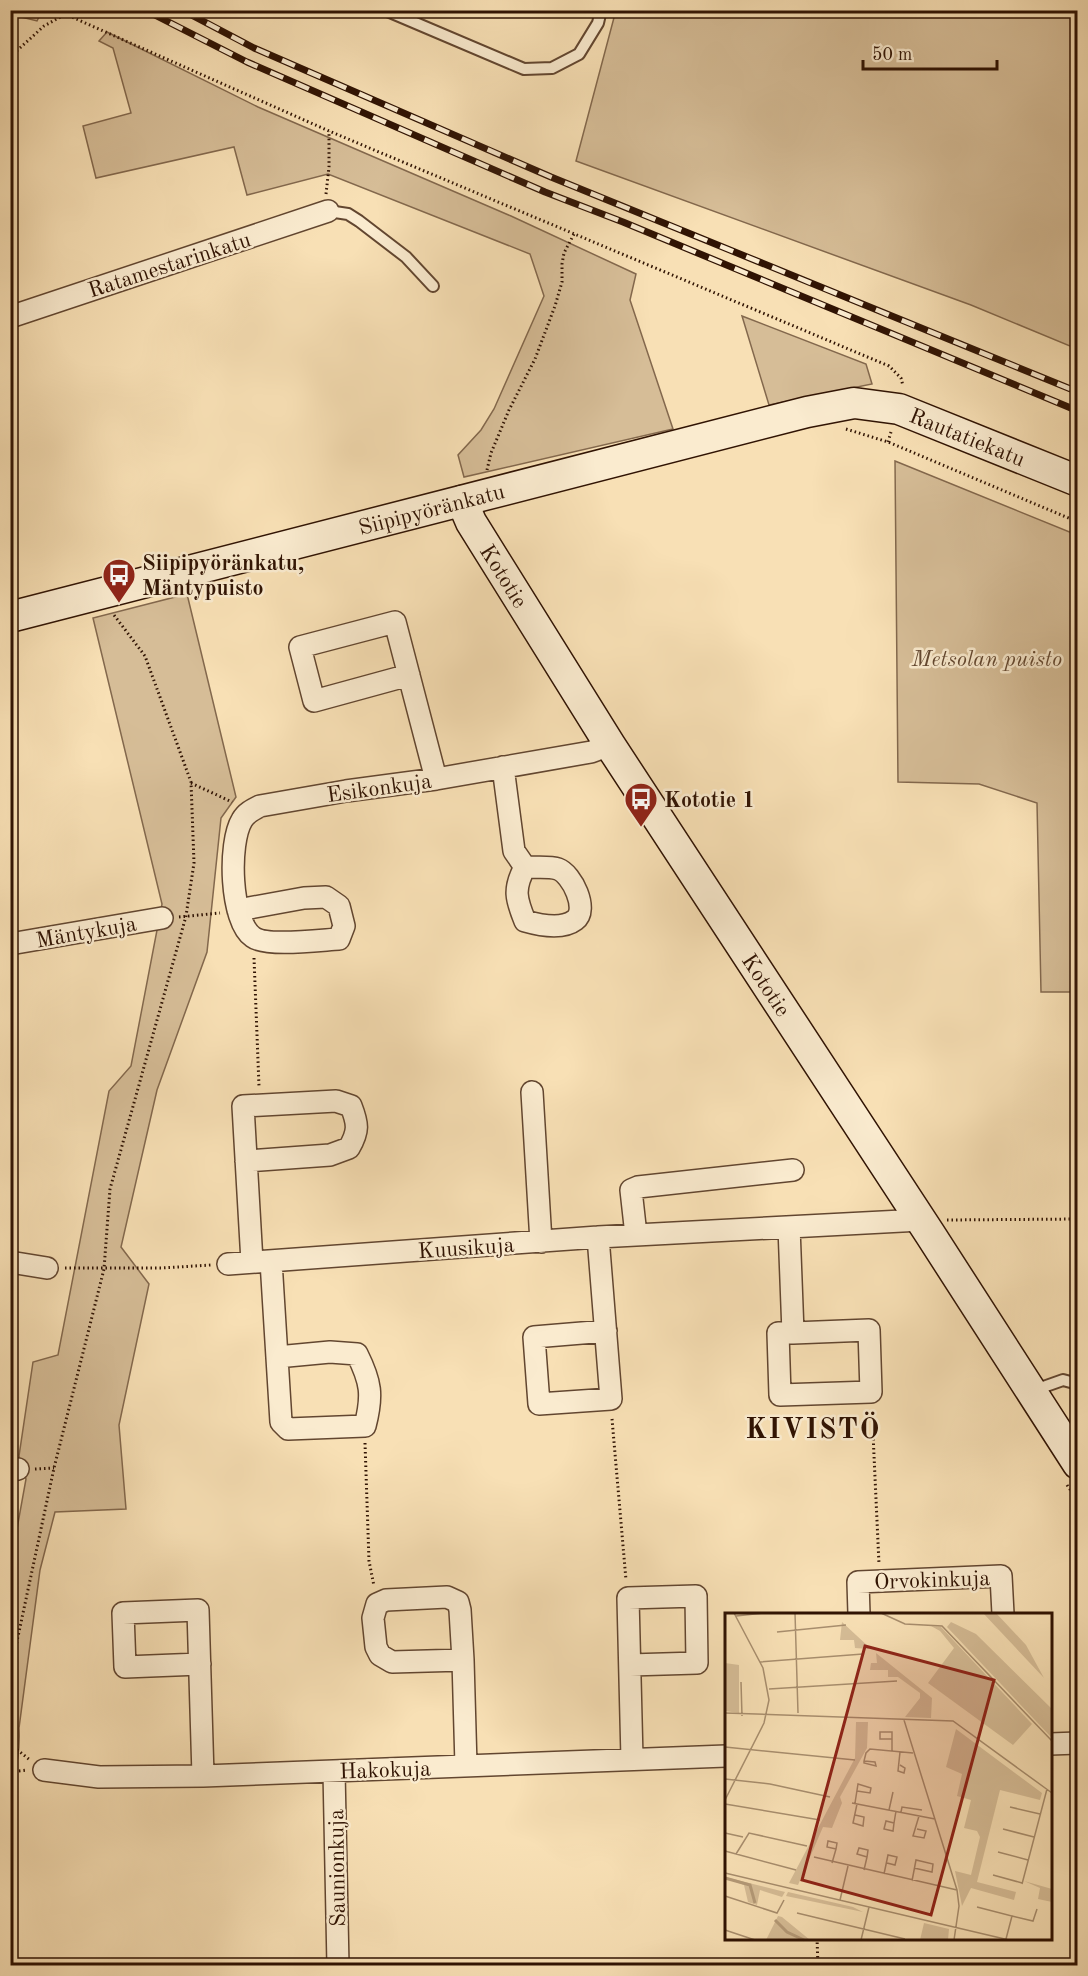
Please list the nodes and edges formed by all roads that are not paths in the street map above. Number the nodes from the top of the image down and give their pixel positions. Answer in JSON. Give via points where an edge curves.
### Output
{"nodes":[{"id":1,"x":385,"y":10,"type":"edge"},
{"id":2,"x":601,"y":10,"type":"edge"},
{"id":3,"x":324,"y":212,"type":"joint"},
{"id":4,"x":433,"y":286,"type":"dead end"},
{"id":5,"x":10,"y":317,"type":"edge"},
{"id":6,"x":848,"y":416,"type":"joint"},
{"id":7,"x":1077,"y":481,"type":"edge"},
{"id":8,"x":462,"y":501,"type":"junction"},
{"id":9,"x":10,"y":617,"type":"edge"},
{"id":10,"x":409,"y":675,"type":"junction"},
{"id":11,"x":610,"y":745,"type":"junction"},
{"id":12,"x":503,"y":767,"type":"junction"},
{"id":13,"x":436,"y":779,"type":"junction"},
{"id":14,"x":525,"y":867,"type":"dead end"},
{"id":15,"x":238,"y":910,"type":"junction"},
{"id":16,"x":162,"y":918,"type":"road end"},
{"id":17,"x":10,"y":944,"type":"edge"},
{"id":18,"x":532,"y":1092,"type":"dead end"},
{"id":19,"x":246,"y":1161,"type":"junction"},
{"id":20,"x":793,"y":1170,"type":"dead end"},
{"id":21,"x":921,"y":1220,"type":"junction"},
{"id":22,"x":789,"y":1227,"type":"junction"},
{"id":23,"x":636,"y":1235,"type":"junction"},
{"id":24,"x":598,"y":1237,"type":"junction"},
{"id":25,"x":541,"y":1242,"type":"junction"},
{"id":26,"x":10,"y":1262,"type":"edge"},
{"id":27,"x":262,"y":1262,"type":"junction"},
{"id":28,"x":228,"y":1264,"type":"road end"},
{"id":29,"x":47,"y":1268,"type":"road end"},
{"id":30,"x":606,"y":1331,"type":"junction"},
{"id":31,"x":793,"y":1333,"type":"junction"},
{"id":32,"x":277,"y":1357,"type":"junction"},
{"id":33,"x":1077,"y":1384,"type":"edge"},
{"id":34,"x":1031,"y":1391,"type":"junction"},
{"id":35,"x":1071,"y":1473,"type":"edge"},
{"id":36,"x":859,"y":1613,"type":"edge"},
{"id":37,"x":1003,"y":1613,"type":"edge"},
{"id":38,"x":463,"y":1660,"type":"junction"},
{"id":39,"x":200,"y":1664,"type":"dead end"},
{"id":40,"x":630,"y":1665,"type":"junction"},
{"id":41,"x":1077,"y":1743,"type":"edge"},
{"id":42,"x":1052,"y":1744,"type":"edge"},
{"id":43,"x":725,"y":1756,"type":"edge"},
{"id":44,"x":632,"y":1760,"type":"junction"},
{"id":45,"x":466,"y":1766,"type":"junction"},
{"id":46,"x":44,"y":1770,"type":"road end"},
{"id":47,"x":334,"y":1771,"type":"junction"},
{"id":48,"x":203,"y":1776,"type":"junction"},
{"id":49,"x":338,"y":1965,"type":"edge"}],
"edges":[{"from":1,"to":2,"type":"lane","via":[[524,69],[552,68],[579,54],[598,23]]},
{"from":3,"to":4,"type":"lane","via":[[348,214],[406,257]]},
{"from":3,"to":5,"type":"street","name":"Ratamestarinkatu"},
{"from":6,"to":7,"type":"street","name":"Rautatiekatu","via":[[899,409]]},
{"from":6,"to":8,"type":"street","name":"Siipipyöränkatu","via":[[807,412]]},
{"from":8,"to":9,"type":"street","name":"Siipipyöränkatu"},
{"from":8,"to":11,"type":"street","name":"Kototie","via":[[471,522]]},
{"from":10,"to":10,"type":"street","via":[[395,622],[300,647],[314,700]]},
{"from":10,"to":13,"type":"street"},
{"from":11,"to":12,"type":"street","name":"Esikonkuja","via":[[591,752]]},
{"from":11,"to":21,"type":"street","name":"Kototie"},
{"from":12,"to":13,"type":"street","name":"Esikonkuja"},
{"from":12,"to":14,"type":"street","via":[[514,851]]},
{"from":13,"to":15,"type":"street","name":"Esikonkuja","via":[[346,791],[249,811],[241,821],[235,841],[233,877]]},
{"from":15,"to":15,"type":"street","via":[[240,923],[253,938],[269,942],[339,939],[344,926],[339,906],[326,897]]},
{"from":16,"to":17,"type":"street","name":"Mäntykuja"},
{"from":18,"to":25,"type":"street"},
{"from":19,"to":19,"type":"street","via":[[243,1106],[336,1101],[351,1106],[357,1120],[356,1135],[349,1148],[330,1155]]},
{"from":19,"to":27,"type":"street"},
{"from":20,"to":23,"type":"street","via":[[638,1187],[631,1190]]},
{"from":21,"to":22,"type":"street","name":"Kuusikuja"},
{"from":21,"to":34,"type":"street","name":"Kototie"},
{"from":22,"to":23,"type":"street","name":"Kuusikuja"},
{"from":22,"to":31,"type":"street"},
{"from":23,"to":24,"type":"street","name":"Kuusikuja"},
{"from":24,"to":25,"type":"street","name":"Kuusikuja"},
{"from":24,"to":30,"type":"street"},
{"from":25,"to":27,"type":"street","name":"Kuusikuja"},
{"from":26,"to":29,"type":"street"},
{"from":27,"to":28,"type":"street","name":"Kuusikuja"},
{"from":27,"to":32,"type":"street"},
{"from":30,"to":30,"type":"street","via":[[610,1399],[539,1404],[534,1337]]},
{"from":31,"to":31,"type":"street","via":[[869,1330],[871,1392],[780,1395],[778,1333]]},
{"from":32,"to":32,"type":"street","via":[[281,1422],[288,1429],[365,1426],[370,1403],[368,1375],[357,1354],[330,1352]]},
{"from":33,"to":34,"type":"lane","via":[[1063,1380]]},
{"from":34,"to":35,"type":"street","name":"Kototie"},
{"from":36,"to":37,"type":"street","name":"Orvokinkuja","via":[[858,1582],[1001,1576]]},
{"from":38,"to":38,"type":"street","via":[[458,1602],[447,1597],[386,1600],[377,1604],[373,1618],[380,1655],[392,1662]]},
{"from":38,"to":45,"type":"street"},
{"from":39,"to":48,"type":"street"},
{"from":40,"to":40,"type":"street","via":[[628,1598],[696,1596],[697,1663]]},
{"from":40,"to":44,"type":"street"},
{"from":41,"to":42,"type":"street"},
{"from":43,"to":44,"type":"street","name":"Hakokuja"},
{"from":44,"to":45,"type":"street","name":"Hakokuja"},
{"from":45,"to":47,"type":"street","name":"Hakokuja"},
{"from":46,"to":48,"type":"street","name":"Hakokuja","via":[[99,1777]]},
{"from":47,"to":48,"type":"street","name":"Hakokuja"},
{"from":47,"to":49,"type":"street","name":"Saunionkuja"}]}
